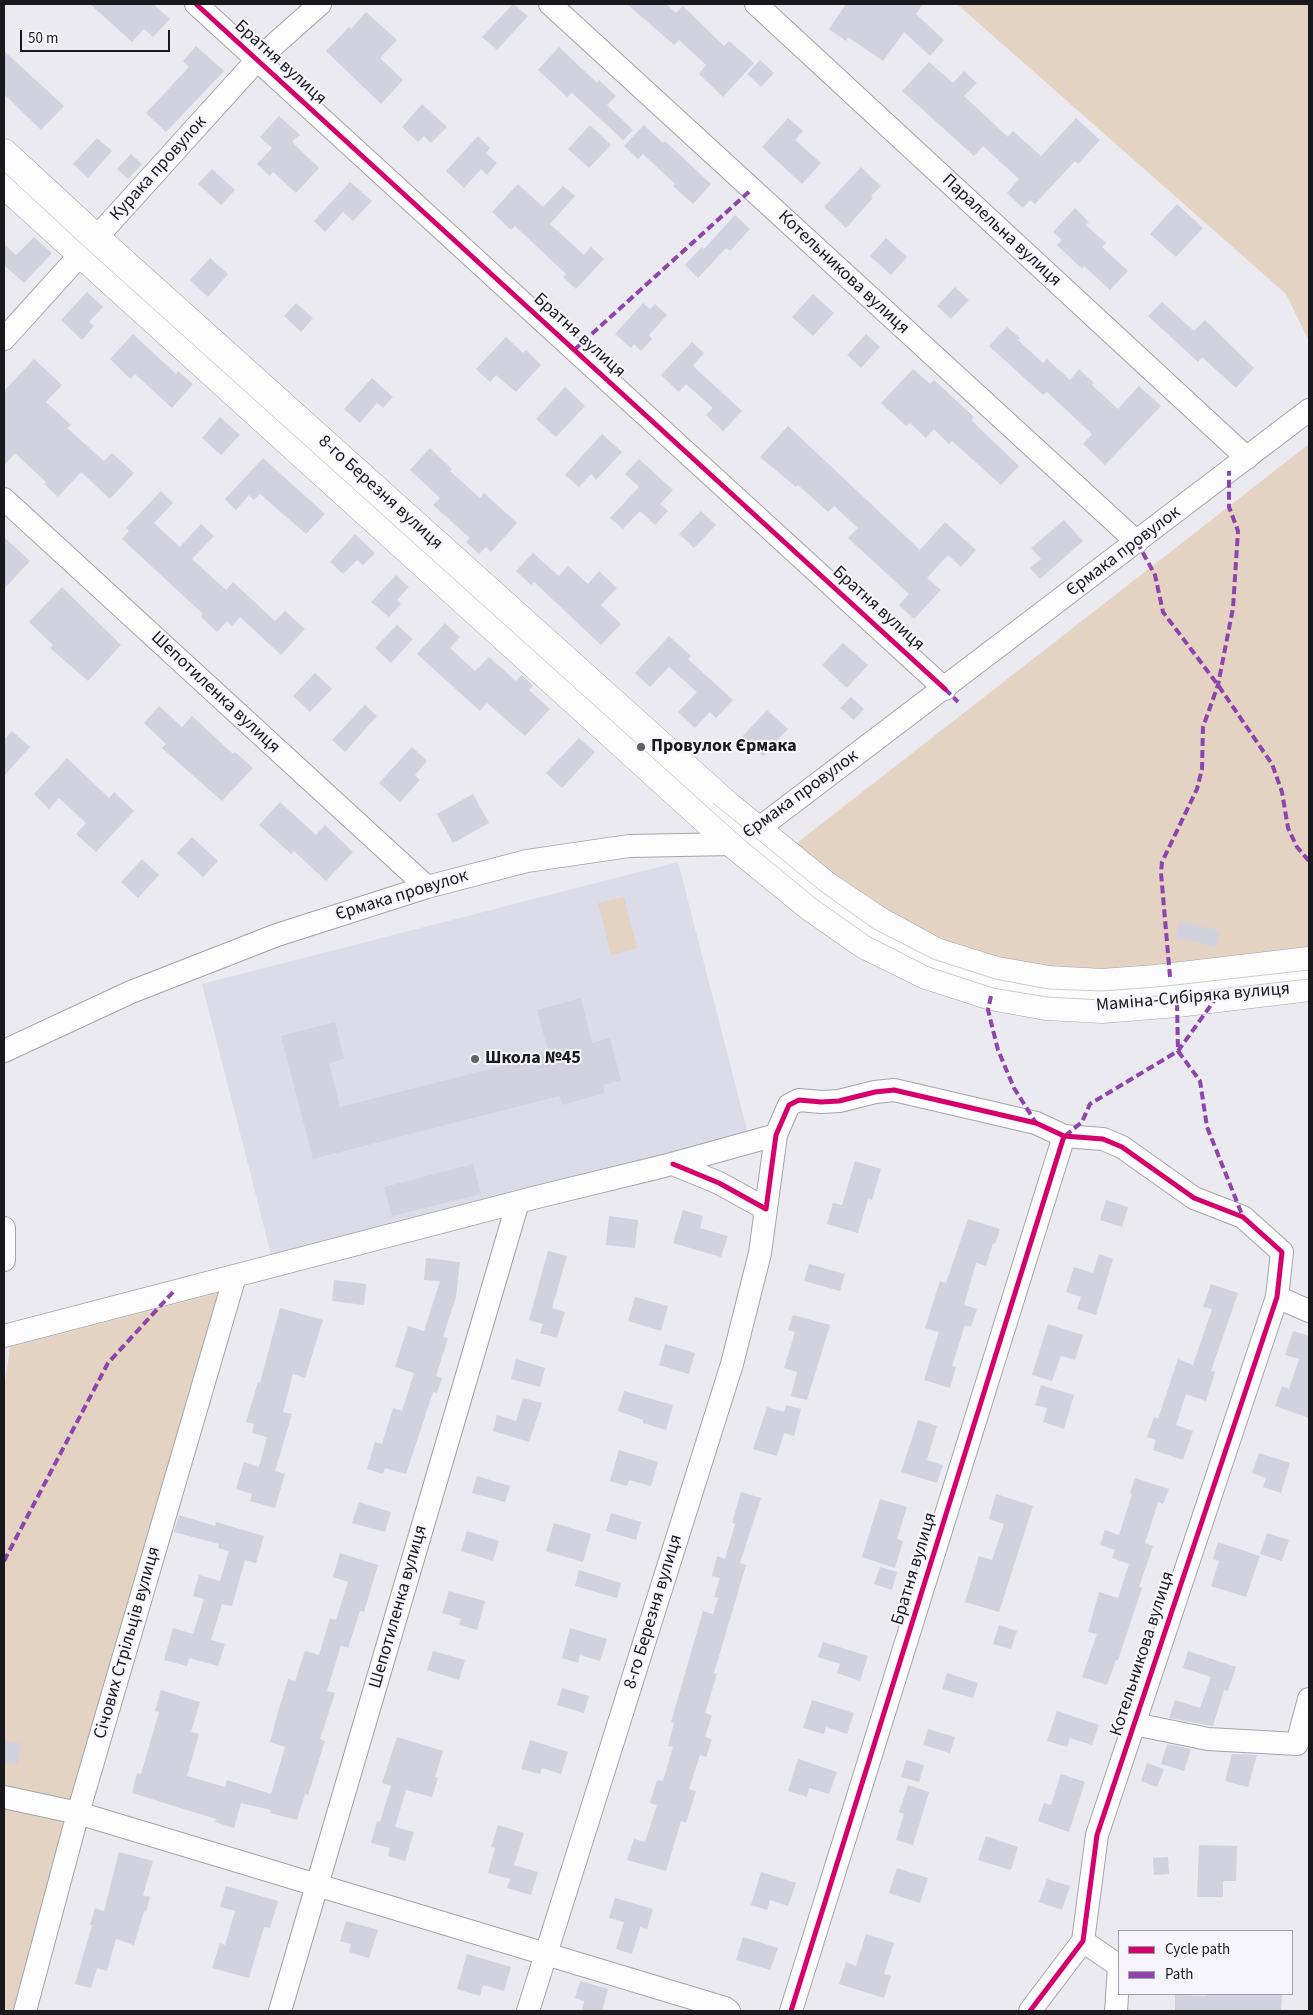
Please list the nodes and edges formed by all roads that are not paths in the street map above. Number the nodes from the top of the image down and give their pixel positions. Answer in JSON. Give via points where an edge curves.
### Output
{"nodes":[{"id":1,"x":196,"y":4,"type":"edge"},
{"id":2,"x":320,"y":4,"type":"edge"},
{"id":3,"x":550,"y":4,"type":"edge"},
{"id":4,"x":756,"y":4,"type":"edge"},
{"id":5,"x":257,"y":60,"type":"junction"},
{"id":6,"x":4,"y":153,"type":"edge"},
{"id":7,"x":4,"y":184,"type":"edge"},
{"id":8,"x":88,"y":247,"type":"junction"},
{"id":9,"x":4,"y":339,"type":"edge"},
{"id":10,"x":1309,"y":410,"type":"edge"},
{"id":11,"x":1247,"y":458,"type":"junction"},
{"id":12,"x":4,"y":499,"type":"edge"},
{"id":13,"x":1137,"y":542,"type":"junction"},
{"id":14,"x":945,"y":689,"type":"junction"},
{"id":15,"x":758,"y":829,"type":"junction"},
{"id":16,"x":733,"y":844,"type":"junction"},
{"id":17,"x":427,"y":887,"type":"junction"},
{"id":18,"x":1309,"y":961,"type":"edge"},
{"id":19,"x":1309,"y":987,"type":"edge"},
{"id":20,"x":4,"y":1051,"type":"edge"},
{"id":21,"x":776,"y":1135,"type":"junction"},
{"id":22,"x":1064,"y":1136,"type":"junction"},
{"id":23,"x":673,"y":1164,"type":"junction"},
{"id":24,"x":518,"y":1202,"type":"junction"},
{"id":25,"x":766,"y":1209,"type":"junction"},
{"id":26,"x":4,"y":1228,"type":"edge"},
{"id":27,"x":4,"y":1260,"type":"edge"},
{"id":28,"x":235,"y":1276,"type":"junction"},
{"id":29,"x":1277,"y":1297,"type":"junction"},
{"id":30,"x":1309,"y":1311,"type":"edge"},
{"id":31,"x":4,"y":1336,"type":"edge"},
{"id":32,"x":1309,"y":1700,"type":"edge"},
{"id":33,"x":1134,"y":1724,"type":"junction"},
{"id":34,"x":4,"y":1797,"type":"edge"},
{"id":35,"x":78,"y":1813,"type":"junction"},
{"id":36,"x":317,"y":1885,"type":"junction"},
{"id":37,"x":1083,"y":1941,"type":"junction"},
{"id":38,"x":546,"y":1954,"type":"junction"},
{"id":39,"x":1118,"y":1965,"type":"edge"},
{"id":40,"x":1118,"y":1981,"type":"edge"},
{"id":41,"x":25,"y":2011,"type":"edge"},
{"id":42,"x":280,"y":2011,"type":"edge"},
{"id":43,"x":528,"y":2011,"type":"edge"},
{"id":44,"x":729,"y":2011,"type":"edge"},
{"id":45,"x":791,"y":2011,"type":"edge"},
{"id":46,"x":1030,"y":2011,"type":"edge"},
{"id":47,"x":1116,"y":2011,"type":"edge"}],
"edges":[{"from":1,"to":5,"type":"street","name":"Братня вулиця"},
{"from":2,"to":5,"type":"street","name":"Курака провулок"},
{"from":3,"to":13,"type":"street","name":"Котельникова вулиця"},
{"from":4,"to":11,"type":"street","name":"Паралельна вулиця"},
{"from":5,"to":8,"type":"street","name":"Курака провулок"},
{"from":5,"to":14,"type":"street","name":"Братня вулиця"},
{"from":6,"to":8,"type":"main road","name":"8-го Березня вулиця"},
{"from":7,"to":8,"type":"main road","name":"8-го Березня вулиця"},
{"from":8,"to":9,"type":"street","name":"Курака провулок"},
{"from":8,"to":15,"type":"main road","name":"8-го Березня вулиця"},
{"from":8,"to":16,"type":"main road","name":"8-го Березня вулиця"},
{"from":10,"to":11,"type":"street","name":"Єрмака провулок"},
{"from":11,"to":13,"type":"street","name":"Єрмака провулок"},
{"from":12,"to":17,"type":"street","name":"Шепотиленка вулиця"},
{"from":13,"to":14,"type":"street","name":"Єрмака провулок"},
{"from":14,"to":15,"type":"street","name":"Єрмака провулок"},
{"from":15,"to":16,"type":"main road","name":"Єрмака провулок"},
{"from":15,"to":18,"type":"main road","name":"Маміна-Сибіряка вулиця","via":[[828,887],[879,921],[936,952],[997,972],[1049,980],[1102,983]]},
{"from":16,"to":17,"type":"street","name":"Єрмака провулок","via":[[629,846],[527,861]]},
{"from":16,"to":19,"type":"main road","name":"Маміна-Сибіряка вулиця","via":[[809,906],[865,945],[926,976],[991,996],[1046,1006],[1102,1008],[1176,1004]]},
{"from":17,"to":20,"type":"street","name":"Єрмака провулок","via":[[277,935],[131,992]]},
{"from":21,"to":22,"type":"street","name":"8-го Березня вулиця","via":[[789,1105],[799,1100],[839,1101],[894,1090],[1036,1123]]},
{"from":21,"to":23,"type":"street"},
{"from":21,"to":25,"type":"street","name":"8-го Березня вулиця"},
{"from":22,"to":29,"type":"street","name":"Котельникова вулиця","via":[[1103,1139],[1122,1147],[1194,1198],[1243,1216],[1282,1252]]},
{"from":22,"to":45,"type":"street","name":"Братня вулиця"},
{"from":23,"to":24,"type":"street"},
{"from":23,"to":25,"type":"street","via":[[719,1183]]},
{"from":24,"to":28,"type":"street"},
{"from":24,"to":36,"type":"street","name":"Шепотиленка вулиця"},
{"from":25,"to":38,"type":"street","name":"8-го Березня вулиця","via":[[760,1253],[732,1364]]},
{"from":26,"to":27,"type":"street"},
{"from":28,"to":31,"type":"street"},
{"from":28,"to":35,"type":"street","name":"Січових Стрільців вулиця"},
{"from":29,"to":30,"type":"street"},
{"from":29,"to":33,"type":"street","name":"Котельникова вулиця"},
{"from":32,"to":33,"type":"street","via":[[1297,1744],[1208,1739]]},
{"from":33,"to":37,"type":"street","name":"Котельникова вулиця","via":[[1097,1836]]},
{"from":34,"to":35,"type":"street"},
{"from":35,"to":36,"type":"street"},
{"from":35,"to":41,"type":"street","name":"Січових Стрільців вулиця"},
{"from":36,"to":38,"type":"street"},
{"from":36,"to":42,"type":"street","name":"Шепотиленка вулиця"},
{"from":37,"to":39,"type":"street"},
{"from":37,"to":46,"type":"street","name":"Котельникова вулиця"},
{"from":38,"to":43,"type":"street","name":"8-го Березня вулиця"},
{"from":38,"to":44,"type":"street"},
{"from":40,"to":47,"type":"street"}]}
